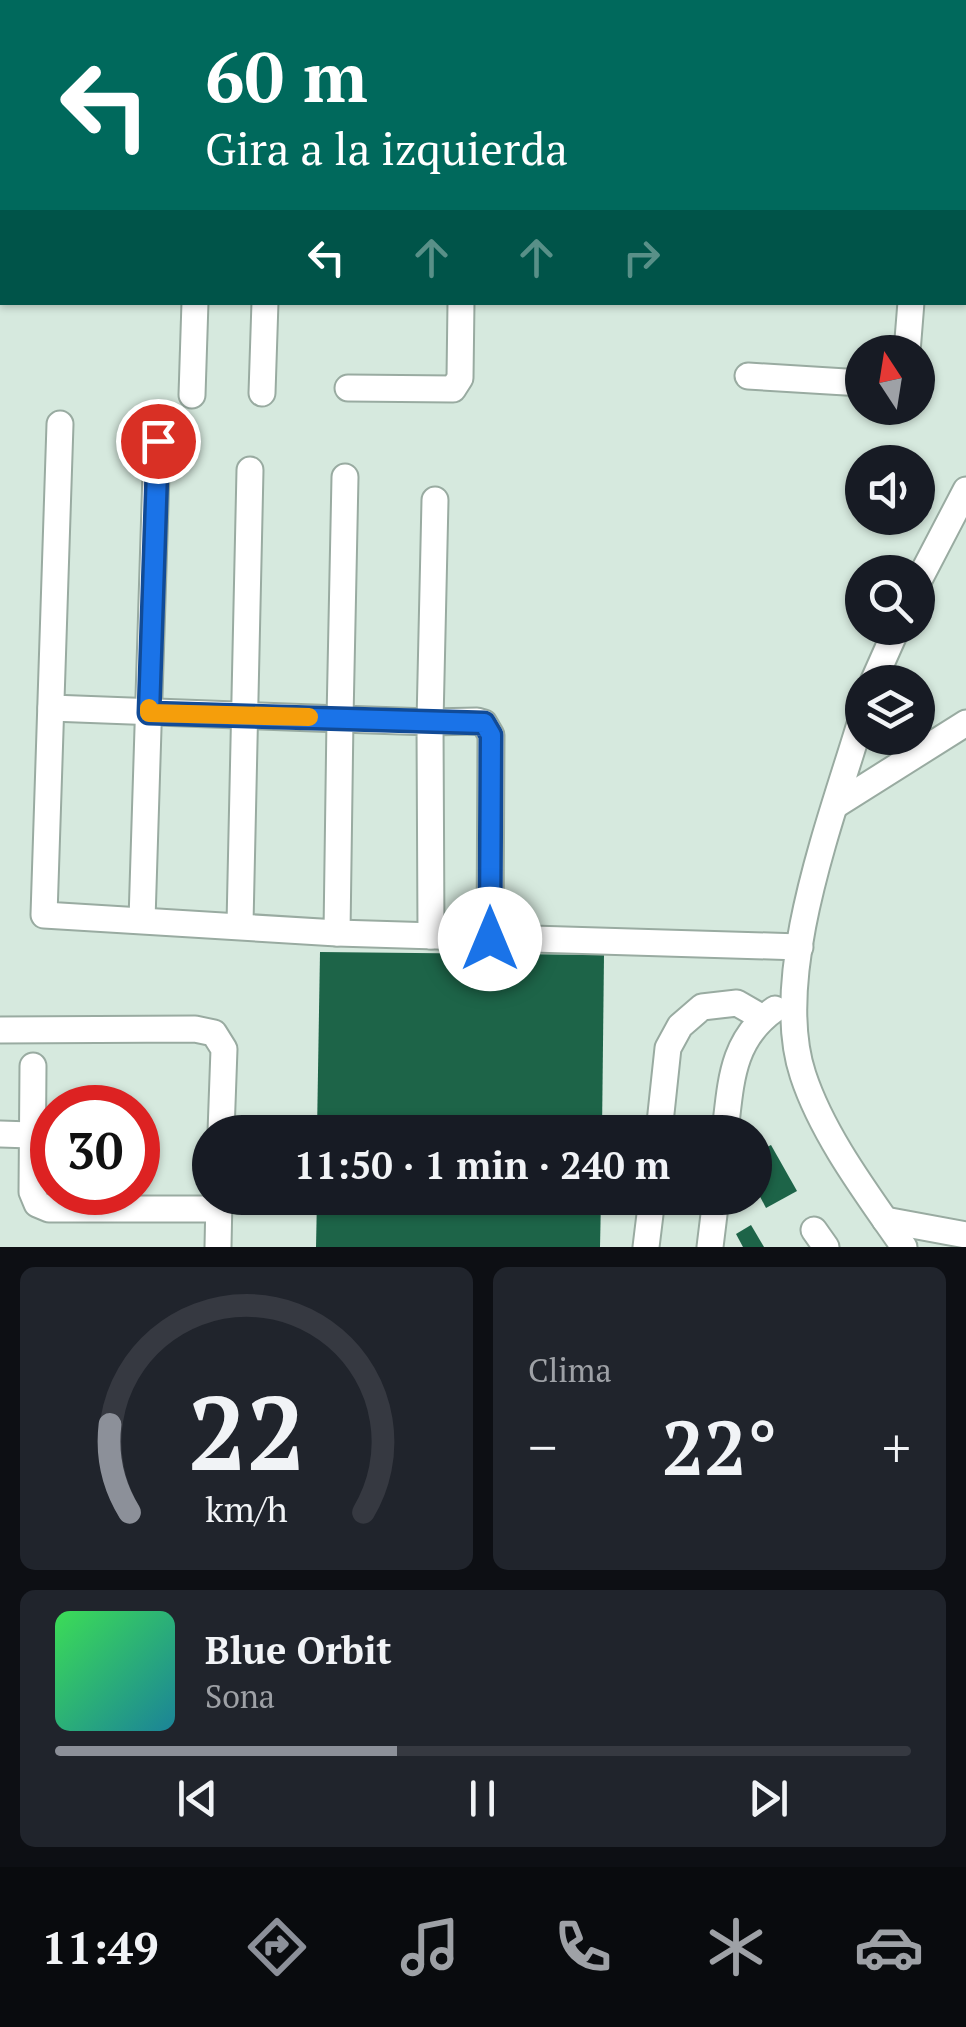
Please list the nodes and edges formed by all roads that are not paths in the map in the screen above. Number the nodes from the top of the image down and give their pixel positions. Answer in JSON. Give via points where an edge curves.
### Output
{"nodes":[{"id":1,"x":195,"y":305,"type":"edge"},
{"id":2,"x":265,"y":305,"type":"edge"},
{"id":3,"x":462,"y":305,"type":"edge"},
{"id":4,"x":911,"y":305,"type":"edge"},
{"id":5,"x":908,"y":335,"type":"edge"},
{"id":6,"x":748,"y":376,"type":"dead end"},
{"id":7,"x":845,"y":382,"type":"edge"},
{"id":8,"x":348,"y":388,"type":"dead end"},
{"id":9,"x":262,"y":393,"type":"dead end"},
{"id":10,"x":192,"y":395,"type":"dead end"},
{"id":11,"x":60,"y":424,"type":"dead end"},
{"id":12,"x":158,"y":441,"type":"dead end"},
{"id":13,"x":250,"y":470,"type":"dead end"},
{"id":14,"x":345,"y":477,"type":"dead end"},
{"id":15,"x":966,"y":490,"type":"edge"},
{"id":16,"x":435,"y":500,"type":"dead end"},
{"id":17,"x":932,"y":555,"type":"edge"},
{"id":18,"x":51,"y":708,"type":"junction"},
{"id":19,"x":149,"y":713,"type":"junction"},
{"id":20,"x":246,"y":715,"type":"junction"},
{"id":21,"x":340,"y":719,"type":"junction"},
{"id":22,"x":430,"y":722,"type":"junction"},
{"id":23,"x":966,"y":723,"type":"edge"},
{"id":24,"x":851,"y":755,"type":"edge"},
{"id":25,"x":836,"y":805,"type":"junction"},
{"id":26,"x":142,"y":920,"type":"junction"},
{"id":27,"x":240,"y":924,"type":"junction"},
{"id":28,"x":336,"y":933,"type":"junction"},
{"id":29,"x":431,"y":936,"type":"junction"},
{"id":30,"x":490,"y":939,"type":"junction"},
{"id":31,"x":800,"y":946,"type":"junction"},
{"id":32,"x":792,"y":997,"type":"junction"},
{"id":33,"x":762,"y":1018,"type":"junction"},
{"id":34,"x":0,"y":1030,"type":"edge"},
{"id":35,"x":33,"y":1066,"type":"dead end"},
{"id":36,"x":32,"y":1085,"type":"edge"},
{"id":37,"x":222,"y":1115,"type":"edge"},
{"id":38,"x":661,"y":1115,"type":"edge"},
{"id":39,"x":727,"y":1115,"type":"edge"},
{"id":40,"x":0,"y":1134,"type":"edge"},
{"id":41,"x":30,"y":1135,"type":"edge"},
{"id":42,"x":192,"y":1204,"type":"edge"},
{"id":43,"x":160,"y":1205,"type":"edge"},
{"id":44,"x":219,"y":1215,"type":"edge"},
{"id":45,"x":650,"y":1215,"type":"edge"},
{"id":46,"x":714,"y":1215,"type":"edge"},
{"id":47,"x":885,"y":1220,"type":"junction"},
{"id":48,"x":966,"y":1235,"type":"edge"},
{"id":49,"x":218,"y":1247,"type":"edge"},
{"id":50,"x":646,"y":1247,"type":"edge"},
{"id":51,"x":710,"y":1247,"type":"edge"},
{"id":52,"x":904,"y":1247,"type":"edge"}],
"edges":[{"from":1,"to":10,"type":"street"},
{"from":2,"to":9,"type":"street"},
{"from":3,"to":8,"type":"street","via":[[460,378],[452,390]]},
{"from":4,"to":5,"type":"street"},
{"from":6,"to":7,"type":"street"},
{"from":11,"to":18,"type":"street"},
{"from":12,"to":19,"type":"street"},
{"from":13,"to":20,"type":"street"},
{"from":14,"to":21,"type":"street"},
{"from":15,"to":17,"type":"street"},
{"from":16,"to":22,"type":"street"},
{"from":18,"to":19,"type":"street"},
{"from":18,"to":26,"type":"street","via":[[44,915]]},
{"from":19,"to":20,"type":"street"},
{"from":19,"to":26,"type":"street"},
{"from":20,"to":21,"type":"street"},
{"from":20,"to":27,"type":"street"},
{"from":21,"to":22,"type":"street"},
{"from":21,"to":28,"type":"street"},
{"from":22,"to":29,"type":"street"},
{"from":22,"to":30,"type":"street","via":[[477,721],[491,735]]},
{"from":23,"to":25,"type":"street"},
{"from":24,"to":25,"type":"street"},
{"from":25,"to":31,"type":"street"},
{"from":26,"to":27,"type":"street"},
{"from":27,"to":28,"type":"street"},
{"from":28,"to":29,"type":"street"},
{"from":29,"to":30,"type":"street"},
{"from":30,"to":31,"type":"street"},
{"from":31,"to":32,"type":"street"},
{"from":32,"to":33,"type":"street"},
{"from":32,"to":47,"type":"street","via":[[803,1075]]},
{"from":33,"to":38,"type":"street","via":[[737,1003],[702,1007],[680,1026],[668,1048]]},
{"from":33,"to":39,"type":"street","via":[[734,1059]]},
{"from":34,"to":37,"type":"street","via":[[214,1033],[224,1048]]},
{"from":35,"to":36,"type":"street"},
{"from":40,"to":41,"type":"street"},
{"from":42,"to":43,"type":"street"},
{"from":44,"to":49,"type":"street"},
{"from":45,"to":50,"type":"street"},
{"from":46,"to":51,"type":"street"},
{"from":47,"to":48,"type":"street"},
{"from":47,"to":52,"type":"street"}]}
